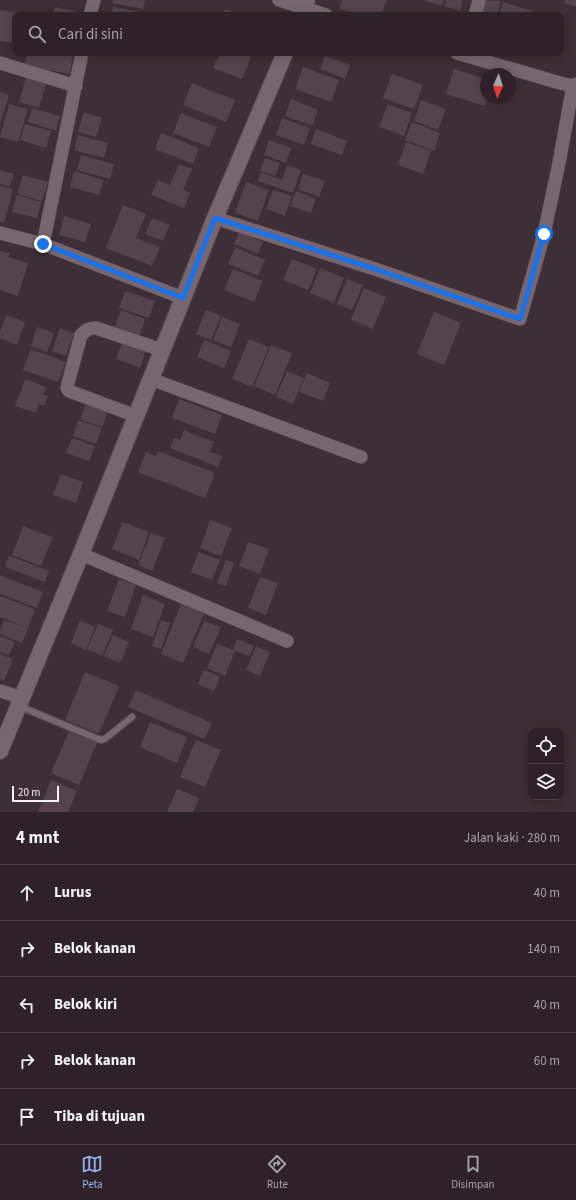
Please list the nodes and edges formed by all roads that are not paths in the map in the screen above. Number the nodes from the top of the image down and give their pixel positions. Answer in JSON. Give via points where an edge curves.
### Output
{"nodes":[{"id":1,"x":94,"y":0,"type":"edge"},
{"id":2,"x":279,"y":0,"type":"edge"},
{"id":3,"x":479,"y":0,"type":"edge"},
{"id":4,"x":304,"y":8,"type":"edge"},
{"id":5,"x":91,"y":12,"type":"edge"},
{"id":6,"x":317,"y":12,"type":"edge"},
{"id":7,"x":476,"y":12,"type":"edge"},
{"id":8,"x":81,"y":56,"type":"edge"},
{"id":9,"x":284,"y":56,"type":"edge"},
{"id":10,"x":469,"y":56,"type":"edge"},
{"id":11,"x":0,"y":63,"type":"edge"},
{"id":12,"x":575,"y":85,"type":"edge"},
{"id":13,"x":76,"y":86,"type":"junction"},
{"id":14,"x":215,"y":218,"type":"junction"},
{"id":15,"x":0,"y":233,"type":"edge"},
{"id":16,"x":43,"y":244,"type":"junction"},
{"id":17,"x":183,"y":298,"type":"junction"},
{"id":18,"x":162,"y":350,"type":"junction"},
{"id":19,"x":151,"y":379,"type":"junction"},
{"id":20,"x":136,"y":416,"type":"junction"},
{"id":21,"x":361,"y":457,"type":"dead end"},
{"id":22,"x":81,"y":554,"type":"junction"},
{"id":23,"x":287,"y":641,"type":"dead end"},
{"id":24,"x":0,"y":691,"type":"edge"},
{"id":25,"x":21,"y":702,"type":"junction"},
{"id":26,"x":132,"y":717,"type":"dead end"},
{"id":27,"x":0,"y":752,"type":"edge"}],
"edges":[{"from":1,"to":5,"type":"street"},
{"from":2,"to":4,"type":"street"},
{"from":3,"to":7,"type":"street"},
{"from":4,"to":6,"type":"street"},
{"from":8,"to":13,"type":"street"},
{"from":9,"to":14,"type":"street"},
{"from":10,"to":12,"type":"street","via":[[560,83]]},
{"from":11,"to":13,"type":"street"},
{"from":12,"to":14,"type":"street","via":[[544,234],[520,319]]},
{"from":13,"to":16,"type":"street"},
{"from":14,"to":17,"type":"street"},
{"from":15,"to":16,"type":"street"},
{"from":16,"to":17,"type":"street"},
{"from":17,"to":18,"type":"street"},
{"from":18,"to":19,"type":"street"},
{"from":18,"to":20,"type":"street","via":[[96,328],[90,328],[81,335],[68,383],[69,391]]},
{"from":19,"to":20,"type":"street"},
{"from":19,"to":21,"type":"street"},
{"from":20,"to":22,"type":"street"},
{"from":22,"to":23,"type":"street"},
{"from":22,"to":25,"type":"street"},
{"from":24,"to":25,"type":"street"},
{"from":25,"to":26,"type":"lane","via":[[102,740]]},
{"from":25,"to":27,"type":"street"}]}
